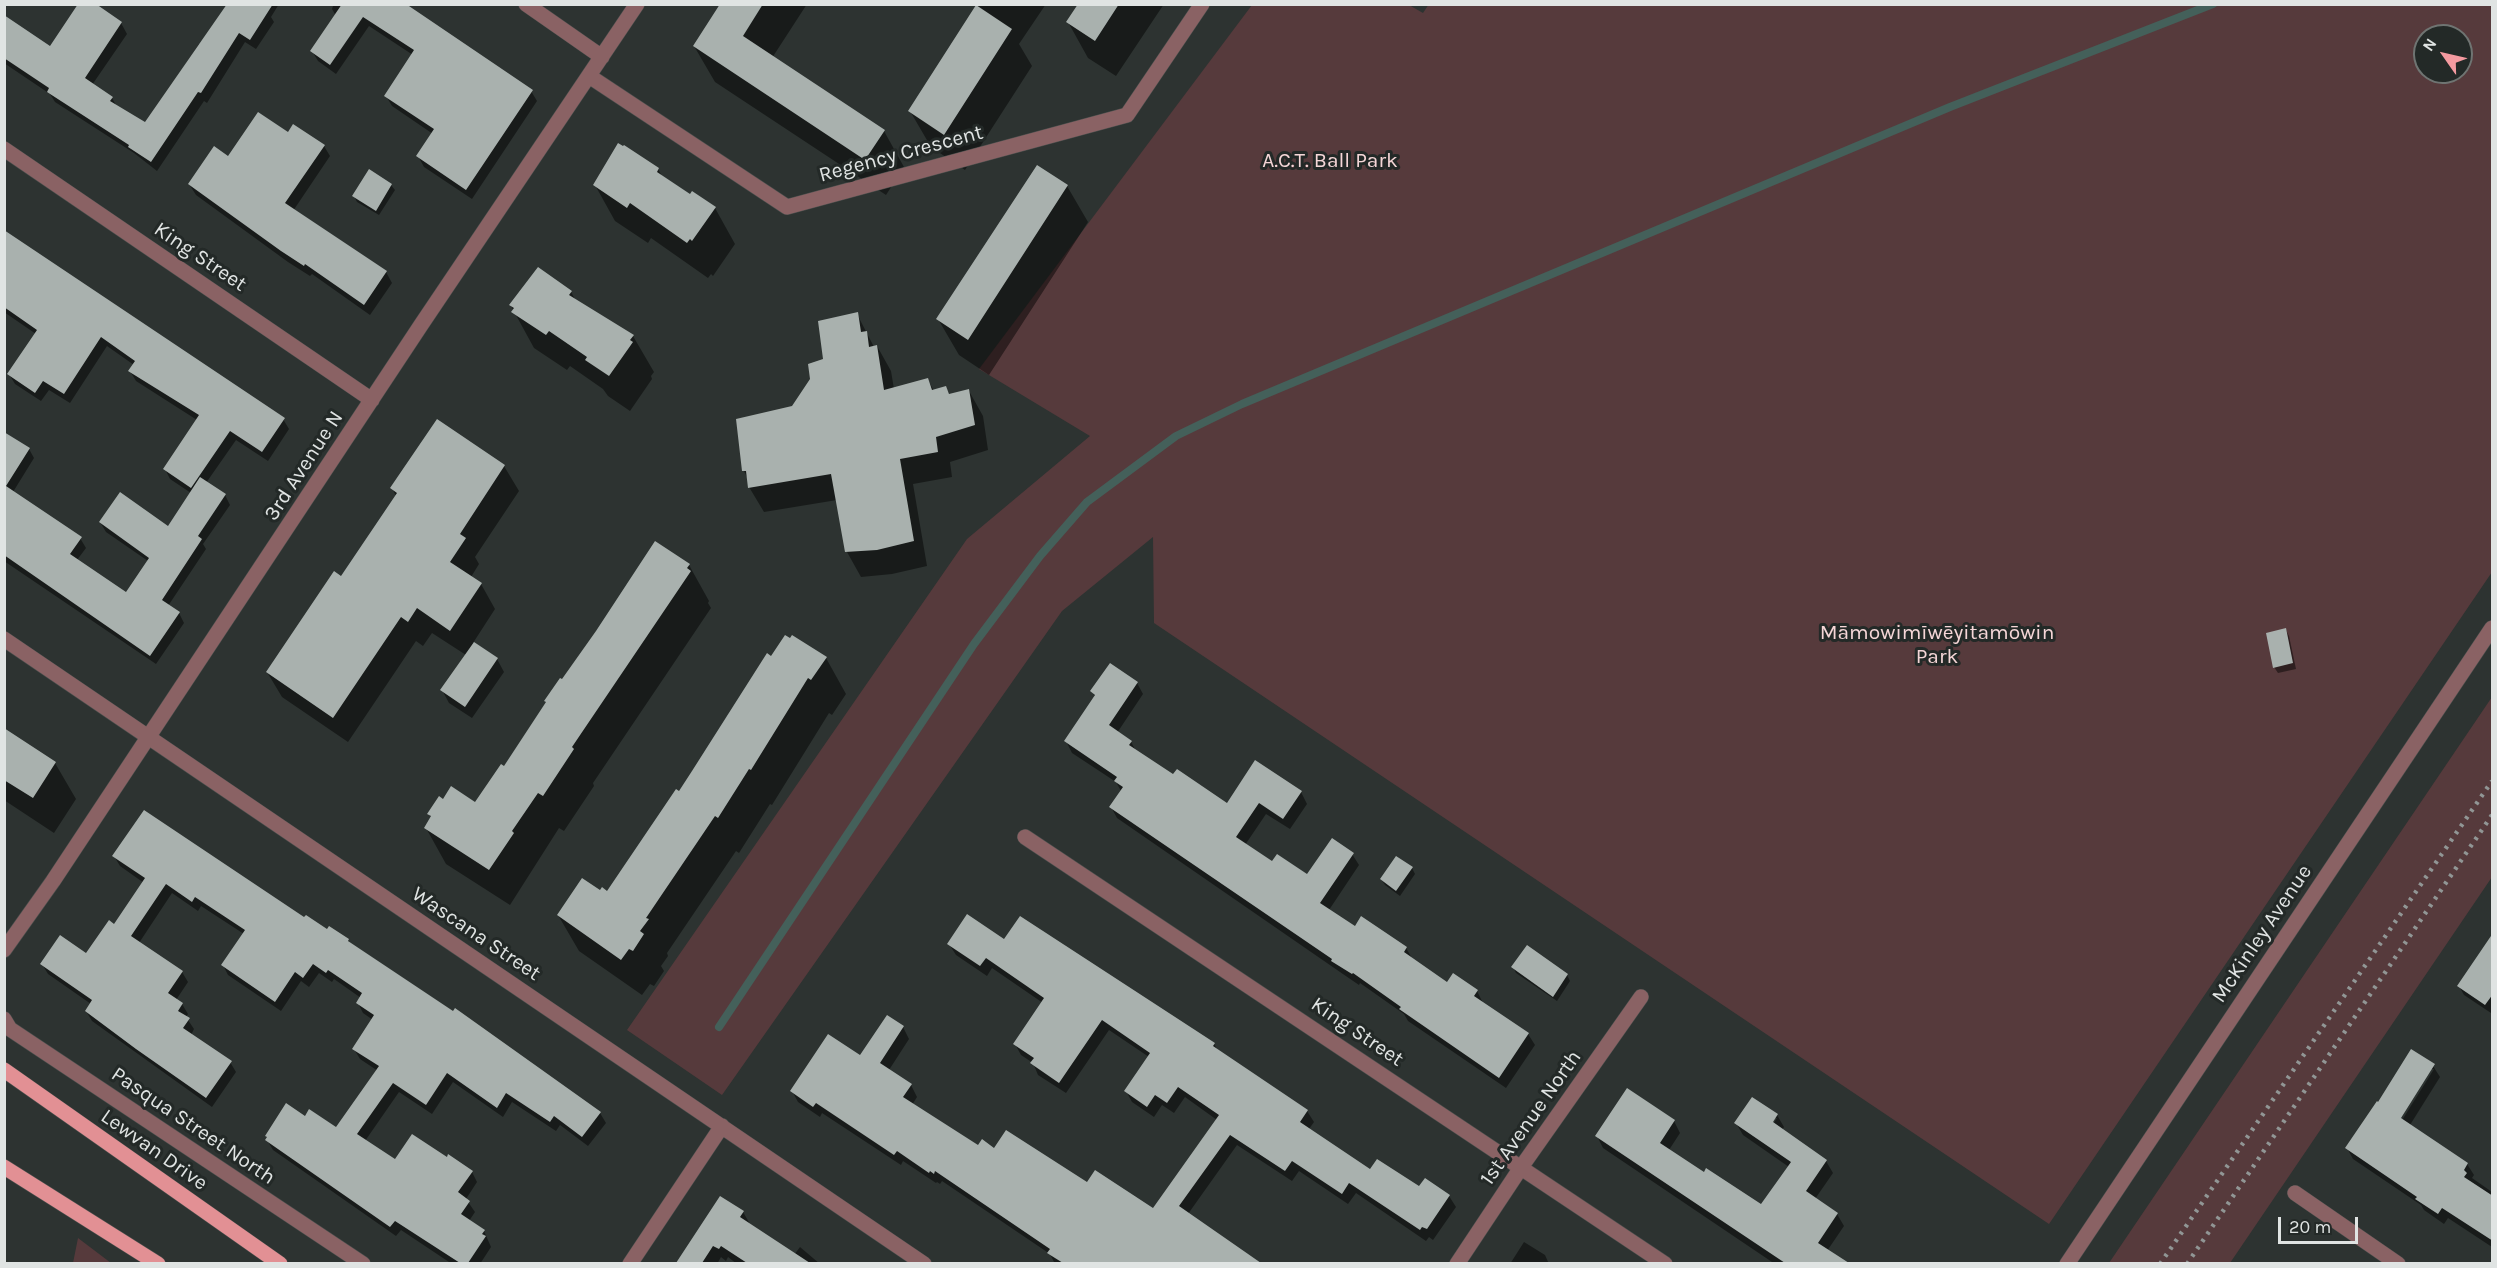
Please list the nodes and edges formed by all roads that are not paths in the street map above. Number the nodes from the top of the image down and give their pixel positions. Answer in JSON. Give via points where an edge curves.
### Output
{"nodes":[{"id":1,"x":526,"y":4,"type":"edge"},
{"id":2,"x":637,"y":4,"type":"edge"},
{"id":3,"x":1202,"y":4,"type":"edge"},
{"id":4,"x":602,"y":57,"type":"junction"},
{"id":5,"x":589,"y":76,"type":"junction"},
{"id":6,"x":4,"y":149,"type":"edge"},
{"id":7,"x":372,"y":400,"type":"junction"},
{"id":8,"x":2493,"y":628,"type":"edge"},
{"id":9,"x":4,"y":639,"type":"edge"},
{"id":10,"x":148,"y":735,"type":"junction"},
{"id":11,"x":1025,"y":837,"type":"dead end"},
{"id":12,"x":4,"y":950,"type":"edge"},
{"id":13,"x":1641,"y":997,"type":"dead end"},
{"id":14,"x":4,"y":1019,"type":"edge"},
{"id":15,"x":4,"y":1070,"type":"edge"},
{"id":16,"x":722,"y":1126,"type":"junction"},
{"id":17,"x":1522,"y":1166,"type":"junction"},
{"id":18,"x":4,"y":1167,"type":"edge"},
{"id":19,"x":2295,"y":1193,"type":"dead end"},
{"id":20,"x":158,"y":1263,"type":"edge"},
{"id":21,"x":280,"y":1263,"type":"edge"},
{"id":22,"x":363,"y":1263,"type":"edge"},
{"id":23,"x":630,"y":1263,"type":"edge"},
{"id":24,"x":924,"y":1263,"type":"edge"},
{"id":25,"x":1457,"y":1263,"type":"edge"},
{"id":26,"x":1665,"y":1263,"type":"edge"},
{"id":27,"x":2067,"y":1263,"type":"edge"},
{"id":28,"x":2398,"y":1263,"type":"edge"}],
"edges":[{"from":1,"to":4,"type":"street"},
{"from":2,"to":4,"type":"street","name":"3rd Avenue N"},
{"from":3,"to":5,"type":"street","name":"Regency Crescent","via":[[1127,115],[787,207]]},
{"from":4,"to":5,"type":"street","name":"3rd Avenue N"},
{"from":5,"to":7,"type":"street","name":"3rd Avenue N"},
{"from":6,"to":7,"type":"street","name":"King Street"},
{"from":7,"to":10,"type":"street","name":"3rd Avenue N"},
{"from":8,"to":27,"type":"street","name":"McKinley Avenue"},
{"from":9,"to":10,"type":"street","name":"Wascana Street"},
{"from":10,"to":12,"type":"street","name":"3rd Avenue N"},
{"from":10,"to":16,"type":"street","name":"Wascana Street"},
{"from":11,"to":17,"type":"street","name":"King Street"},
{"from":13,"to":17,"type":"street","name":"1st Avenue North"},
{"from":14,"to":22,"type":"street","name":"Pasqua Street North","via":[[10,1029]]},
{"from":15,"to":21,"type":"main road","name":"Lewvan Drive"},
{"from":16,"to":23,"type":"street"},
{"from":16,"to":24,"type":"street","name":"Wascana Street"},
{"from":17,"to":25,"type":"street","name":"1st Avenue North"},
{"from":17,"to":26,"type":"street","name":"King Street"},
{"from":18,"to":20,"type":"main road"},
{"from":19,"to":28,"type":"street"}]}
